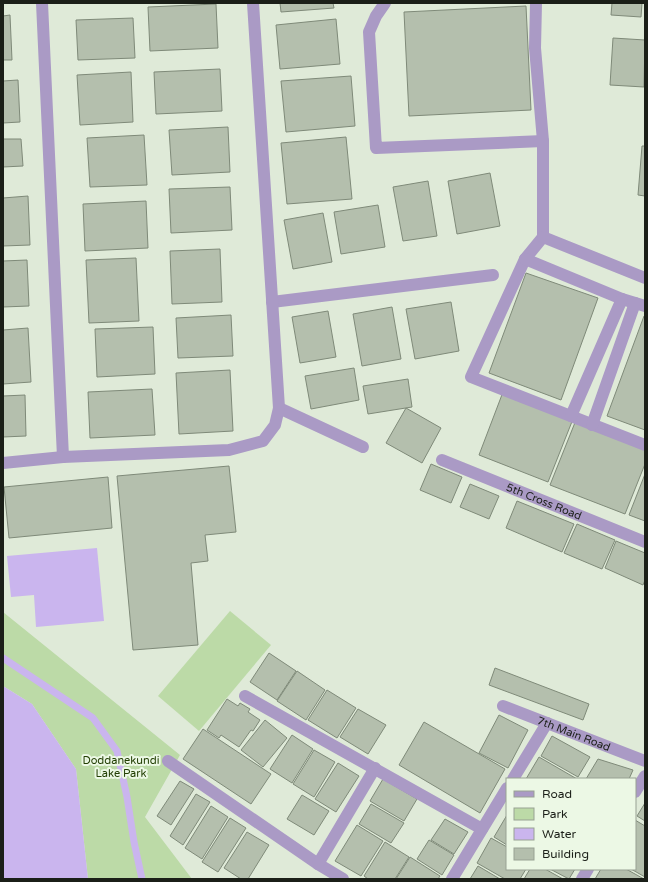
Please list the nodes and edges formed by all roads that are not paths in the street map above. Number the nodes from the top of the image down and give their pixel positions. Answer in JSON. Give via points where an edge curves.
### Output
{"nodes":[{"id":1,"x":42,"y":3,"type":"edge"},
{"id":2,"x":253,"y":3,"type":"edge"},
{"id":3,"x":385,"y":3,"type":"edge"},
{"id":4,"x":536,"y":3,"type":"edge"},
{"id":5,"x":543,"y":141,"type":"junction"},
{"id":6,"x":543,"y":238,"type":"junction"},
{"id":7,"x":525,"y":260,"type":"junction"},
{"id":8,"x":493,"y":275,"type":"dead end"},
{"id":9,"x":645,"y":278,"type":"edge"},
{"id":10,"x":622,"y":299,"type":"junction"},
{"id":11,"x":272,"y":302,"type":"junction"},
{"id":12,"x":640,"y":304,"type":"edge"},
{"id":13,"x":279,"y":408,"type":"junction"},
{"id":14,"x":571,"y":416,"type":"junction"},
{"id":15,"x":592,"y":425,"type":"junction"},
{"id":16,"x":645,"y":445,"type":"edge"},
{"id":17,"x":363,"y":447,"type":"dead end"},
{"id":18,"x":63,"y":457,"type":"junction"},
{"id":19,"x":442,"y":460,"type":"dead end"},
{"id":20,"x":3,"y":463,"type":"edge"},
{"id":21,"x":645,"y":542,"type":"edge"},
{"id":22,"x":245,"y":696,"type":"dead end"},
{"id":23,"x":503,"y":706,"type":"dead end"},
{"id":24,"x":547,"y":723,"type":"junction"},
{"id":25,"x":168,"y":761,"type":"dead end"},
{"id":26,"x":645,"y":761,"type":"edge"},
{"id":27,"x":375,"y":768,"type":"junction"},
{"id":28,"x":645,"y":776,"type":"edge"},
{"id":29,"x":514,"y":778,"type":"edge"},
{"id":30,"x":506,"y":790,"type":"edge"},
{"id":31,"x":636,"y":790,"type":"edge"},
{"id":32,"x":482,"y":829,"type":"junction"},
{"id":33,"x":318,"y":864,"type":"junction"},
{"id":34,"x":587,"y":870,"type":"edge"},
{"id":35,"x":344,"y":879,"type":"edge"},
{"id":36,"x":452,"y":879,"type":"edge"},
{"id":37,"x":582,"y":879,"type":"edge"}],
"edges":[{"from":1,"to":18,"type":"street"},
{"from":2,"to":11,"type":"street"},
{"from":3,"to":5,"type":"street","via":[[369,32],[376,148]]},
{"from":4,"to":5,"type":"street","via":[[536,48]]},
{"from":5,"to":6,"type":"street"},
{"from":6,"to":7,"type":"street"},
{"from":6,"to":9,"type":"street"},
{"from":7,"to":10,"type":"street"},
{"from":7,"to":14,"type":"street","via":[[471,377]]},
{"from":8,"to":11,"type":"street"},
{"from":10,"to":12,"type":"street"},
{"from":10,"to":14,"type":"street"},
{"from":11,"to":13,"type":"street"},
{"from":12,"to":15,"type":"street"},
{"from":13,"to":17,"type":"street"},
{"from":13,"to":18,"type":"street","via":[[275,425],[263,441],[229,450]]},
{"from":14,"to":15,"type":"street"},
{"from":15,"to":16,"type":"street"},
{"from":18,"to":20,"type":"street"},
{"from":19,"to":21,"type":"street","name":"5th Cross Road"},
{"from":22,"to":27,"type":"street"},
{"from":23,"to":24,"type":"street","name":"7th Main Road"},
{"from":24,"to":26,"type":"street","name":"7th Main Road"},
{"from":24,"to":29,"type":"street"},
{"from":25,"to":33,"type":"street"},
{"from":27,"to":32,"type":"street"},
{"from":27,"to":33,"type":"street"},
{"from":28,"to":31,"type":"street"},
{"from":30,"to":32,"type":"street"},
{"from":32,"to":36,"type":"street"},
{"from":33,"to":35,"type":"street"},
{"from":34,"to":37,"type":"street"}]}
